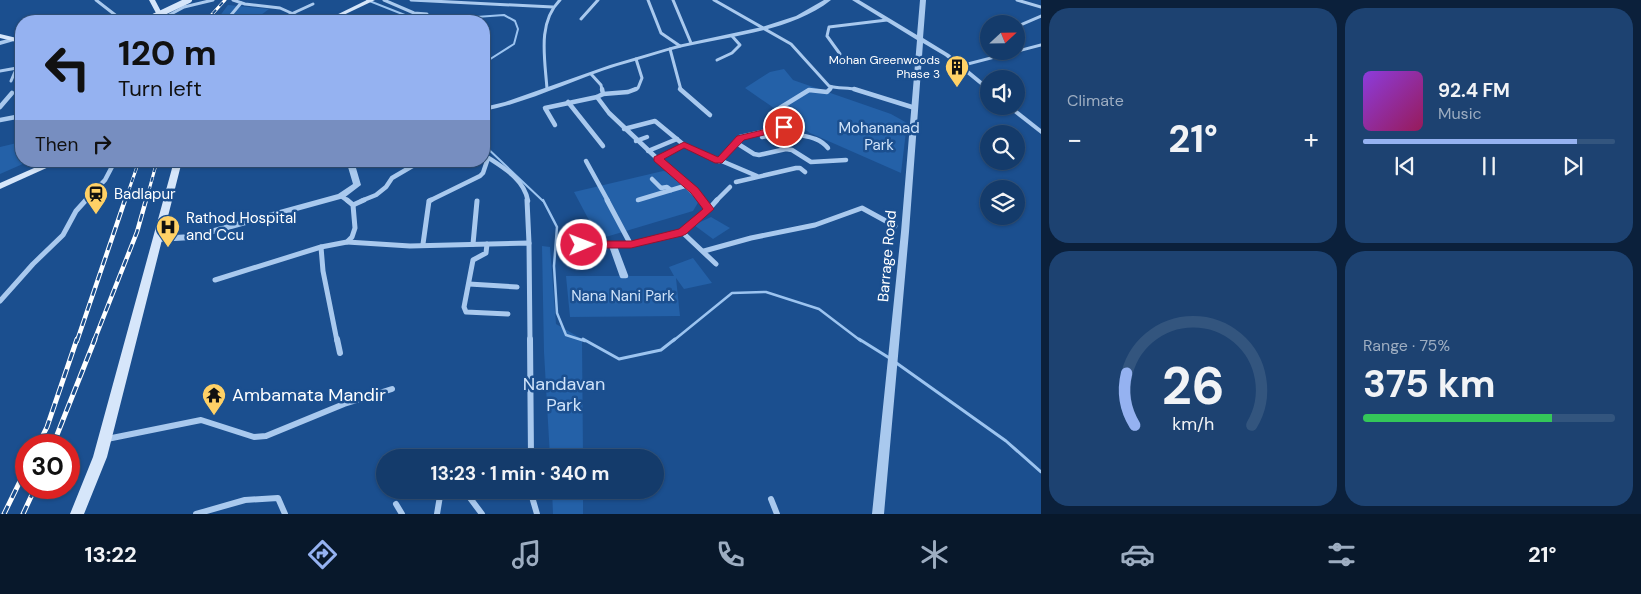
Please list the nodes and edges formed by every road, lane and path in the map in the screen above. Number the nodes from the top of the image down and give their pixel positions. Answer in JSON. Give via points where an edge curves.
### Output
{"nodes":[{"id":1,"x":96,"y":0,"type":"edge"},
{"id":2,"x":152,"y":0,"type":"edge"},
{"id":3,"x":189,"y":0,"type":"edge"},
{"id":4,"x":213,"y":0,"type":"edge"},
{"id":5,"x":233,"y":0,"type":"edge"},
{"id":6,"x":372,"y":0,"type":"edge"},
{"id":7,"x":384,"y":0,"type":"edge"},
{"id":8,"x":411,"y":0,"type":"edge"},
{"id":9,"x":503,"y":0,"type":"edge"},
{"id":10,"x":512,"y":0,"type":"edge"},
{"id":11,"x":560,"y":0,"type":"edge"},
{"id":12,"x":598,"y":0,"type":"edge"},
{"id":13,"x":648,"y":0,"type":"edge"},
{"id":14,"x":673,"y":0,"type":"edge"},
{"id":15,"x":714,"y":0,"type":"edge"},
{"id":16,"x":828,"y":0,"type":"edge"},
{"id":17,"x":855,"y":0,"type":"edge"},
{"id":18,"x":923,"y":0,"type":"edge"},
{"id":19,"x":1017,"y":0,"type":"edge"},
{"id":20,"x":241,"y":3,"type":"junction"},
{"id":21,"x":313,"y":4,"type":"dead end"},
{"id":22,"x":500,"y":5,"type":"junction"},
{"id":23,"x":508,"y":5,"type":"junction"},
{"id":24,"x":553,"y":7,"type":"junction"},
{"id":25,"x":1041,"y":7,"type":"edge"},
{"id":26,"x":290,"y":13,"type":"junction"},
{"id":27,"x":427,"y":14,"type":"dead end"},
{"id":28,"x":115,"y":15,"type":"edge"},
{"id":29,"x":158,"y":15,"type":"edge"},
{"id":30,"x":161,"y":15,"type":"edge"},
{"id":31,"x":166,"y":15,"type":"edge"},
{"id":32,"x":231,"y":15,"type":"edge"},
{"id":33,"x":286,"y":15,"type":"edge"},
{"id":34,"x":295,"y":15,"type":"edge"},
{"id":35,"x":339,"y":15,"type":"edge"},
{"id":36,"x":1041,"y":16,"type":"edge"},
{"id":37,"x":581,"y":19,"type":"dead end"},
{"id":38,"x":887,"y":20,"type":"junction"},
{"id":39,"x":1025,"y":23,"type":"edge"},
{"id":40,"x":763,"y":28,"type":"junction"},
{"id":41,"x":0,"y":36,"type":"edge"},
{"id":42,"x":732,"y":36,"type":"junction"},
{"id":43,"x":920,"y":39,"type":"junction"},
{"id":44,"x":12,"y":40,"type":"junction"},
{"id":45,"x":15,"y":40,"type":"edge"},
{"id":46,"x":0,"y":43,"type":"edge"},
{"id":47,"x":691,"y":43,"type":"junction"},
{"id":48,"x":1041,"y":45,"type":"edge"},
{"id":49,"x":680,"y":46,"type":"junction"},
{"id":50,"x":670,"y":49,"type":"junction"},
{"id":51,"x":840,"y":54,"type":"dead end"},
{"id":52,"x":636,"y":59,"type":"junction"},
{"id":53,"x":717,"y":60,"type":"dead end"},
{"id":54,"x":960,"y":66,"type":"junction"},
{"id":55,"x":15,"y":68,"type":"edge"},
{"id":56,"x":0,"y":71,"type":"edge"},
{"id":57,"x":15,"y":72,"type":"edge"},
{"id":58,"x":591,"y":74,"type":"junction"},
{"id":59,"x":11,"y":81,"type":"dead end"},
{"id":60,"x":980,"y":83,"type":"edge"},
{"id":61,"x":832,"y":88,"type":"junction"},
{"id":62,"x":547,"y":90,"type":"junction"},
{"id":63,"x":12,"y":93,"type":"dead end"},
{"id":64,"x":603,"y":94,"type":"junction"},
{"id":65,"x":596,"y":97,"type":"junction"},
{"id":66,"x":568,"y":102,"type":"junction"},
{"id":67,"x":0,"y":107,"type":"edge"},
{"id":68,"x":490,"y":108,"type":"edge"},
{"id":69,"x":915,"y":108,"type":"junction"},
{"id":70,"x":710,"y":115,"type":"dead end"},
{"id":71,"x":1019,"y":115,"type":"edge"},
{"id":72,"x":15,"y":117,"type":"edge"},
{"id":73,"x":0,"y":120,"type":"edge"},
{"id":74,"x":556,"y":124,"type":"dead end"},
{"id":75,"x":624,"y":129,"type":"junction"},
{"id":76,"x":784,"y":129,"type":"junction"},
{"id":77,"x":1041,"y":132,"type":"edge"},
{"id":78,"x":646,"y":137,"type":"dead end"},
{"id":79,"x":762,"y":137,"type":"dead end"},
{"id":80,"x":677,"y":139,"type":"junction"},
{"id":81,"x":636,"y":142,"type":"junction"},
{"id":82,"x":735,"y":142,"type":"junction"},
{"id":83,"x":684,"y":145,"type":"junction"},
{"id":84,"x":603,"y":146,"type":"dead end"},
{"id":85,"x":828,"y":148,"type":"dead end"},
{"id":86,"x":648,"y":151,"type":"junction"},
{"id":87,"x":490,"y":159,"type":"edge"},
{"id":88,"x":657,"y":159,"type":"junction"},
{"id":89,"x":846,"y":160,"type":"dead end"},
{"id":90,"x":586,"y":161,"type":"dead end"},
{"id":91,"x":719,"y":161,"type":"junction"},
{"id":92,"x":25,"y":167,"type":"edge"},
{"id":93,"x":44,"y":167,"type":"edge"},
{"id":94,"x":113,"y":167,"type":"edge"},
{"id":95,"x":176,"y":167,"type":"edge"},
{"id":96,"x":352,"y":167,"type":"edge"},
{"id":97,"x":411,"y":167,"type":"edge"},
{"id":98,"x":484,"y":167,"type":"edge"},
{"id":99,"x":804,"y":172,"type":"dead end"},
{"id":100,"x":757,"y":176,"type":"junction"},
{"id":101,"x":0,"y":178,"type":"edge"},
{"id":102,"x":652,"y":179,"type":"dead end"},
{"id":103,"x":736,"y":182,"type":"dead end"},
{"id":104,"x":688,"y":185,"type":"junction"},
{"id":105,"x":0,"y":186,"type":"edge"},
{"id":106,"x":730,"y":187,"type":"dead end"},
{"id":107,"x":671,"y":190,"type":"junction"},
{"id":108,"x":341,"y":196,"type":"junction"},
{"id":109,"x":638,"y":200,"type":"dead end"},
{"id":110,"x":477,"y":201,"type":"dead end"},
{"id":111,"x":353,"y":205,"type":"junction"},
{"id":112,"x":709,"y":209,"type":"junction"},
{"id":113,"x":895,"y":226,"type":"dead end"},
{"id":114,"x":682,"y":232,"type":"junction"},
{"id":115,"x":157,"y":239,"type":"junction"},
{"id":116,"x":347,"y":242,"type":"junction"},
{"id":117,"x":529,"y":243,"type":"junction"},
{"id":118,"x":423,"y":244,"type":"junction"},
{"id":119,"x":473,"y":244,"type":"junction"},
{"id":120,"x":487,"y":244,"type":"junction"},
{"id":121,"x":631,"y":244,"type":"junction"},
{"id":122,"x":582,"y":245,"type":"dead end"},
{"id":123,"x":613,"y":246,"type":"junction"},
{"id":124,"x":321,"y":247,"type":"junction"},
{"id":125,"x":704,"y":251,"type":"junction"},
{"id":126,"x":716,"y":264,"type":"dead end"},
{"id":127,"x":215,"y":280,"type":"dead end"},
{"id":128,"x":469,"y":284,"type":"junction"},
{"id":129,"x":517,"y":287,"type":"dead end"},
{"id":130,"x":0,"y":302,"type":"edge"},
{"id":131,"x":508,"y":314,"type":"dead end"},
{"id":132,"x":895,"y":335,"type":"joint"},
{"id":133,"x":340,"y":353,"type":"dead end"},
{"id":134,"x":392,"y":389,"type":"dead end"},
{"id":135,"x":890,"y":392,"type":"joint"},
{"id":136,"x":104,"y":439,"type":"junction"},
{"id":137,"x":531,"y":449,"type":"edge"},
{"id":138,"x":440,"y":499,"type":"edge"},
{"id":139,"x":471,"y":499,"type":"edge"},
{"id":140,"x":533,"y":499,"type":"edge"},
{"id":141,"x":771,"y":499,"type":"dead end"},
{"id":142,"x":396,"y":504,"type":"dead end"},
{"id":143,"x":77,"y":514,"type":"edge"},
{"id":144,"x":196,"y":514,"type":"edge"},
{"id":145,"x":285,"y":514,"type":"edge"},
{"id":146,"x":402,"y":514,"type":"edge"},
{"id":147,"x":437,"y":514,"type":"edge"},
{"id":148,"x":482,"y":514,"type":"edge"},
{"id":149,"x":538,"y":514,"type":"edge"},
{"id":150,"x":777,"y":514,"type":"edge"},
{"id":151,"x":878,"y":514,"type":"edge"}],
"edges":[{"from":1,"to":28,"type":"street"},
{"from":2,"to":30,"type":"main road"},
{"from":3,"to":29,"type":"main road","bridge":true},
{"from":4,"to":31,"type":"street"},
{"from":5,"to":20,"type":"street"},
{"from":6,"to":35,"type":"main road"},
{"from":7,"to":27,"type":"street","via":[[414,13]]},
{"from":8,"to":22,"type":"street"},
{"from":9,"to":22,"type":"street"},
{"from":10,"to":23,"type":"street"},
{"from":11,"to":24,"type":"street"},
{"from":12,"to":37,"type":"street"},
{"from":13,"to":49,"type":"street","via":[[661,33]]},
{"from":14,"to":47,"type":"street"},
{"from":15,"to":40,"type":"street"},
{"from":16,"to":40,"type":"street","via":[[798,17]]},
{"from":17,"to":38,"type":"street"},
{"from":18,"to":43,"type":"street","name":"Barrage Road"},
{"from":19,"to":25,"type":"street"},
{"from":20,"to":26,"type":"street","via":[[269,5]]},
{"from":20,"to":32,"type":"street"},
{"from":21,"to":26,"type":"street"},
{"from":22,"to":23,"type":"street"},
{"from":23,"to":24,"type":"street"},
{"from":24,"to":62,"type":"street","via":[[544,30]]},
{"from":26,"to":33,"type":"street"},
{"from":26,"to":34,"type":"street"},
{"from":36,"to":39,"type":"street"},
{"from":38,"to":43,"type":"street"},
{"from":38,"to":51,"type":"street","via":[[829,26],[828,36]]},
{"from":40,"to":42,"type":"street"},
{"from":40,"to":61,"type":"street","via":[[796,48],[813,71]]},
{"from":41,"to":44,"type":"main road"},
{"from":42,"to":47,"type":"street"},
{"from":42,"to":53,"type":"street","via":[[740,45]]},
{"from":43,"to":54,"type":"street"},
{"from":43,"to":69,"type":"street","name":"Barrage Road"},
{"from":44,"to":45,"type":"main road"},
{"from":44,"to":46,"type":"street"},
{"from":47,"to":49,"type":"street"},
{"from":48,"to":54,"type":"street"},
{"from":49,"to":50,"type":"street"},
{"from":50,"to":52,"type":"street"},
{"from":50,"to":70,"type":"street","via":[[682,92]]},
{"from":52,"to":58,"type":"street"},
{"from":52,"to":64,"type":"street","via":[[642,78],[638,88]]},
{"from":54,"to":60,"type":"street"},
{"from":55,"to":56,"type":"street"},
{"from":57,"to":59,"type":"street"},
{"from":58,"to":62,"type":"street"},
{"from":58,"to":64,"type":"street","via":[[601,85]]},
{"from":61,"to":69,"type":"street","via":[[855,88]]},
{"from":61,"to":76,"type":"street","via":[[826,92],[809,90],[770,114]]},
{"from":62,"to":68,"type":"street"},
{"from":63,"to":67,"type":"street"},
{"from":64,"to":65,"type":"street"},
{"from":65,"to":66,"type":"street"},
{"from":65,"to":75,"type":"street"},
{"from":66,"to":74,"type":"street","via":[[545,108]]},
{"from":66,"to":84,"type":"street"},
{"from":69,"to":132,"type":"street","name":"Barrage Road"},
{"from":71,"to":77,"type":"street"},
{"from":72,"to":73,"type":"street"},
{"from":75,"to":80,"type":"street","via":[[655,121]]},
{"from":75,"to":81,"type":"street"},
{"from":76,"to":79,"type":"street"},
{"from":76,"to":82,"type":"street","via":[[740,138]]},
{"from":76,"to":85,"type":"street","via":[[817,140]]},
{"from":78,"to":81,"type":"street"},
{"from":80,"to":83,"type":"street"},
{"from":80,"to":86,"type":"street"},
{"from":81,"to":86,"type":"street"},
{"from":82,"to":89,"type":"street","via":[[759,155],[786,149],[818,163]]},
{"from":82,"to":91,"type":"street"},
{"from":83,"to":88,"type":"street"},
{"from":83,"to":91,"type":"street"},
{"from":86,"to":88,"type":"street"},
{"from":87,"to":117,"type":"street","via":[[523,187]]},
{"from":88,"to":104,"type":"street"},
{"from":90,"to":121,"type":"street"},
{"from":91,"to":100,"type":"street"},
{"from":92,"to":101,"type":"main road"},
{"from":93,"to":105,"type":"main road"},
{"from":94,"to":130,"type":"street","via":[[105,180],[76,211],[63,236]]},
{"from":95,"to":115,"type":"main road"},
{"from":96,"to":108,"type":"street","via":[[357,185]]},
{"from":97,"to":111,"type":"street","via":[[392,178],[376,195]]},
{"from":98,"to":118,"type":"street","via":[[480,176],[429,201]]},
{"from":99,"to":100,"type":"street","via":[[796,168]]},
{"from":100,"to":103,"type":"street"},
{"from":102,"to":107,"type":"street","via":[[661,188]]},
{"from":104,"to":107,"type":"street"},
{"from":104,"to":112,"type":"street"},
{"from":106,"to":112,"type":"street"},
{"from":107,"to":109,"type":"street"},
{"from":108,"to":111,"type":"street"},
{"from":108,"to":115,"type":"street","via":[[192,237]]},
{"from":110,"to":119,"type":"street"},
{"from":111,"to":116,"type":"street","via":[[356,228]]},
{"from":112,"to":114,"type":"street"},
{"from":113,"to":125,"type":"street","via":[[862,208],[815,225]]},
{"from":114,"to":121,"type":"street"},
{"from":114,"to":125,"type":"street"},
{"from":115,"to":136,"type":"main road"},
{"from":116,"to":118,"type":"street"},
{"from":116,"to":124,"type":"street"},
{"from":117,"to":120,"type":"street"},
{"from":117,"to":137,"type":"street"},
{"from":118,"to":119,"type":"street"},
{"from":119,"to":120,"type":"street"},
{"from":120,"to":128,"type":"street","via":[[486,253],[473,260]]},
{"from":121,"to":123,"type":"street"},
{"from":122,"to":123,"type":"street"},
{"from":123,"to":123,"type":"street","via":[[626,276],[622,276]]},
{"from":124,"to":127,"type":"street"},
{"from":124,"to":133,"type":"street"},
{"from":125,"to":126,"type":"street"},
{"from":128,"to":129,"type":"street"},
{"from":128,"to":131,"type":"street","via":[[464,307],[466,312]]},
{"from":132,"to":135,"type":"street","name":"Barrage Road"},
{"from":134,"to":136,"type":"street","via":[[344,404],[266,436],[254,436],[201,420]]},
{"from":135,"to":151,"type":"street","name":"Barrage Road"},
{"from":136,"to":143,"type":"main road"},
{"from":138,"to":147,"type":"street"},
{"from":139,"to":148,"type":"street"},
{"from":140,"to":149,"type":"street"},
{"from":141,"to":150,"type":"street"},
{"from":142,"to":146,"type":"street"},
{"from":144,"to":145,"type":"street","via":[[245,500],[278,498]]}]}
